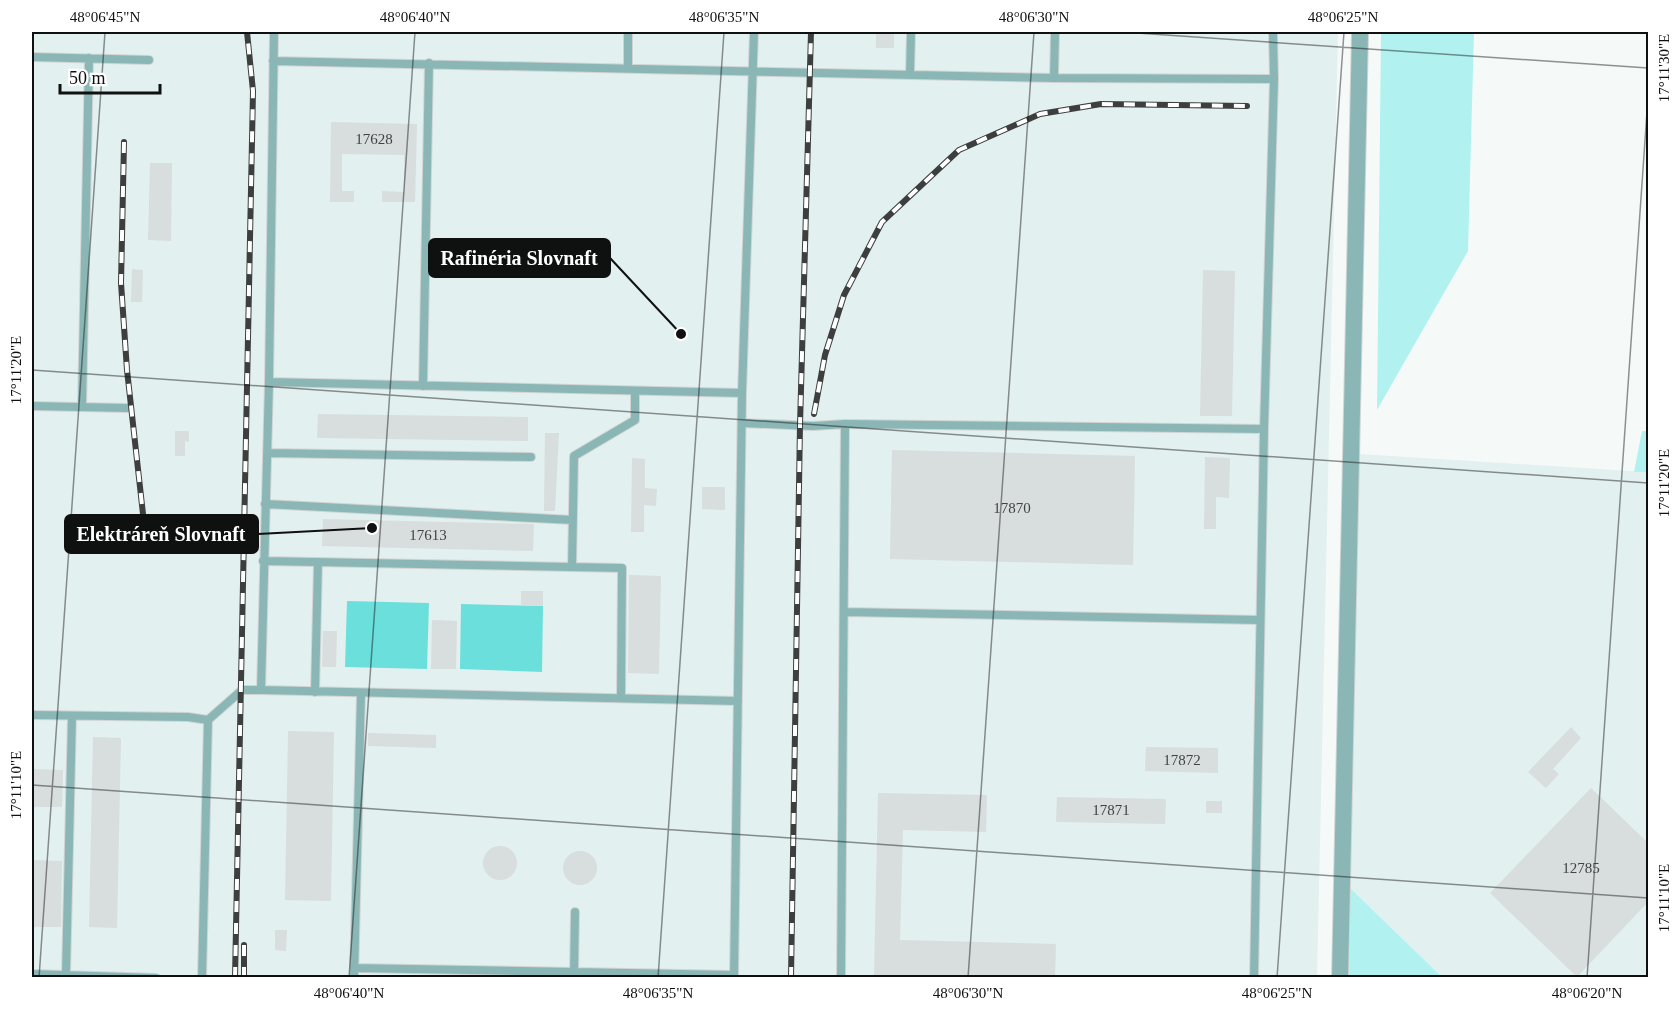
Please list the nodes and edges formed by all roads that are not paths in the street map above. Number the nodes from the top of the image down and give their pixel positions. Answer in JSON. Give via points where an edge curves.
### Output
{"nodes":[{"id":1,"x":274,"y":32,"type":"edge"},
{"id":2,"x":628,"y":32,"type":"edge"},
{"id":3,"x":754,"y":32,"type":"edge"},
{"id":4,"x":911,"y":32,"type":"edge"},
{"id":5,"x":1055,"y":32,"type":"edge"},
{"id":6,"x":1274,"y":32,"type":"edge"},
{"id":7,"x":1360,"y":32,"type":"edge"},
{"id":8,"x":32,"y":57,"type":"edge"},
{"id":9,"x":89,"y":58,"type":"junction"},
{"id":10,"x":149,"y":60,"type":"dead end"},
{"id":11,"x":273,"y":61,"type":"junction"},
{"id":12,"x":429,"y":63,"type":"junction"},
{"id":13,"x":628,"y":68,"type":"junction"},
{"id":14,"x":754,"y":72,"type":"junction"},
{"id":15,"x":910,"y":74,"type":"junction"},
{"id":16,"x":1054,"y":78,"type":"junction"},
{"id":17,"x":1274,"y":79,"type":"junction"},
{"id":18,"x":269,"y":382,"type":"junction"},
{"id":19,"x":423,"y":386,"type":"junction"},
{"id":20,"x":635,"y":391,"type":"junction"},
{"id":21,"x":742,"y":393,"type":"junction"},
{"id":22,"x":32,"y":406,"type":"edge"},
{"id":23,"x":82,"y":407,"type":"junction"},
{"id":24,"x":128,"y":408,"type":"dead end"},
{"id":25,"x":742,"y":423,"type":"junction"},
{"id":26,"x":845,"y":424,"type":"junction"},
{"id":27,"x":1264,"y":429,"type":"junction"},
{"id":28,"x":267,"y":453,"type":"junction"},
{"id":29,"x":531,"y":457,"type":"dead end"},
{"id":30,"x":265,"y":504,"type":"junction"},
{"id":31,"x":573,"y":520,"type":"junction"},
{"id":32,"x":263,"y":561,"type":"junction"},
{"id":33,"x":318,"y":562,"type":"junction"},
{"id":34,"x":572,"y":567,"type":"junction"},
{"id":35,"x":845,"y":612,"type":"junction"},
{"id":36,"x":1260,"y":620,"type":"junction"},
{"id":37,"x":261,"y":690,"type":"junction"},
{"id":38,"x":315,"y":692,"type":"junction"},
{"id":39,"x":361,"y":693,"type":"junction"},
{"id":40,"x":621,"y":698,"type":"junction"},
{"id":41,"x":738,"y":701,"type":"junction"},
{"id":42,"x":32,"y":715,"type":"edge"},
{"id":43,"x":72,"y":716,"type":"junction"},
{"id":44,"x":207,"y":720,"type":"junction"},
{"id":45,"x":575,"y":912,"type":"dead end"},
{"id":46,"x":354,"y":973,"type":"edge"},
{"id":47,"x":32,"y":974,"type":"edge"},
{"id":48,"x":66,"y":974,"type":"junction"},
{"id":49,"x":574,"y":975,"type":"edge"},
{"id":50,"x":734,"y":976,"type":"edge"},
{"id":51,"x":156,"y":978,"type":"edge"},
{"id":52,"x":202,"y":978,"type":"edge"},
{"id":53,"x":841,"y":978,"type":"edge"},
{"id":54,"x":1254,"y":978,"type":"edge"},
{"id":55,"x":1340,"y":978,"type":"edge"}],
"edges":[{"from":1,"to":11,"type":"lane"},
{"from":2,"to":13,"type":"lane"},
{"from":3,"to":14,"type":"lane"},
{"from":4,"to":15,"type":"lane"},
{"from":5,"to":16,"type":"lane"},
{"from":6,"to":17,"type":"lane"},
{"from":7,"to":55,"type":"street"},
{"from":8,"to":9,"type":"lane"},
{"from":9,"to":10,"type":"lane"},
{"from":9,"to":23,"type":"lane"},
{"from":11,"to":12,"type":"lane"},
{"from":11,"to":18,"type":"lane"},
{"from":12,"to":13,"type":"lane"},
{"from":12,"to":19,"type":"lane"},
{"from":13,"to":14,"type":"lane"},
{"from":14,"to":15,"type":"lane"},
{"from":14,"to":21,"type":"lane"},
{"from":15,"to":16,"type":"lane"},
{"from":16,"to":17,"type":"lane"},
{"from":17,"to":27,"type":"lane"},
{"from":18,"to":19,"type":"lane"},
{"from":18,"to":28,"type":"lane"},
{"from":19,"to":20,"type":"lane"},
{"from":20,"to":21,"type":"lane"},
{"from":20,"to":31,"type":"lane","via":[[635,420],[574,456]]},
{"from":21,"to":25,"type":"lane"},
{"from":22,"to":23,"type":"lane"},
{"from":23,"to":24,"type":"lane"},
{"from":25,"to":26,"type":"lane"},
{"from":25,"to":41,"type":"lane"},
{"from":26,"to":27,"type":"lane"},
{"from":26,"to":35,"type":"lane"},
{"from":27,"to":36,"type":"lane"},
{"from":28,"to":29,"type":"lane"},
{"from":28,"to":30,"type":"lane"},
{"from":30,"to":31,"type":"lane"},
{"from":30,"to":32,"type":"lane"},
{"from":31,"to":34,"type":"lane"},
{"from":32,"to":33,"type":"lane"},
{"from":32,"to":37,"type":"lane"},
{"from":33,"to":34,"type":"lane"},
{"from":33,"to":38,"type":"lane"},
{"from":34,"to":40,"type":"lane","via":[[622,568]]},
{"from":35,"to":36,"type":"lane"},
{"from":35,"to":53,"type":"lane"},
{"from":36,"to":54,"type":"lane"},
{"from":37,"to":38,"type":"lane"},
{"from":37,"to":44,"type":"lane","via":[[242,690]]},
{"from":38,"to":39,"type":"lane"},
{"from":39,"to":40,"type":"lane"},
{"from":39,"to":46,"type":"lane"},
{"from":40,"to":41,"type":"lane"},
{"from":41,"to":50,"type":"lane"},
{"from":42,"to":43,"type":"lane"},
{"from":43,"to":44,"type":"lane"},
{"from":43,"to":48,"type":"lane"},
{"from":44,"to":52,"type":"lane"},
{"from":45,"to":49,"type":"lane"},
{"from":46,"to":49,"type":"lane"},
{"from":47,"to":48,"type":"lane"},
{"from":48,"to":51,"type":"lane"},
{"from":49,"to":50,"type":"lane"}]}
